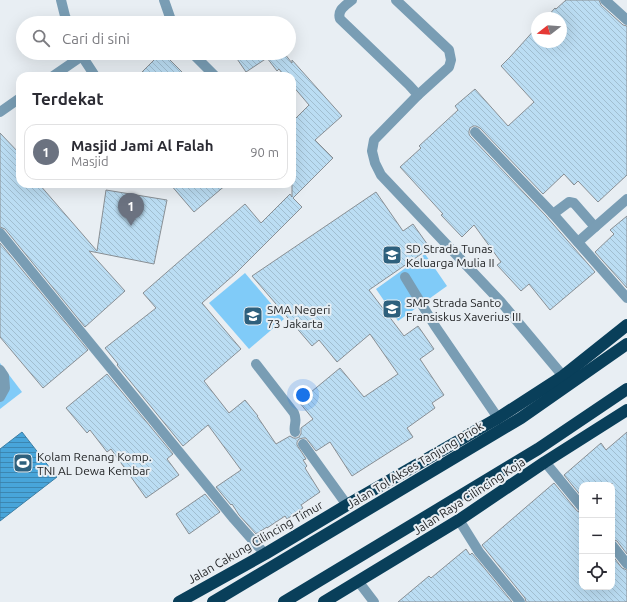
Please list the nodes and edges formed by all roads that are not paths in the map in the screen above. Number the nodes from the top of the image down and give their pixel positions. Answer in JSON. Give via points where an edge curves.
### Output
{"nodes":[{"id":1,"x":61,"y":0,"type":"edge"},
{"id":2,"x":164,"y":0,"type":"edge"},
{"id":3,"x":352,"y":0,"type":"edge"},
{"id":4,"x":396,"y":0,"type":"edge"},
{"id":5,"x":605,"y":0,"type":"edge"},
{"id":6,"x":65,"y":16,"type":"edge"},
{"id":7,"x":170,"y":16,"type":"edge"},
{"id":8,"x":627,"y":20,"type":"edge"},
{"id":9,"x":74,"y":60,"type":"edge"},
{"id":10,"x":84,"y":60,"type":"edge"},
{"id":11,"x":199,"y":60,"type":"edge"},
{"id":12,"x":58,"y":72,"type":"edge"},
{"id":13,"x":92,"y":72,"type":"edge"},
{"id":14,"x":211,"y":72,"type":"edge"},
{"id":15,"x":418,"y":95,"type":"junction"},
{"id":16,"x":16,"y":101,"type":"edge"},
{"id":17,"x":0,"y":112,"type":"edge"},
{"id":18,"x":475,"y":132,"type":"dead end"},
{"id":19,"x":627,"y":199,"type":"edge"},
{"id":20,"x":553,"y":214,"type":"junction"},
{"id":21,"x":595,"y":226,"type":"junction"},
{"id":22,"x":0,"y":233,"type":"edge"},
{"id":23,"x":578,"y":242,"type":"junction"},
{"id":24,"x":405,"y":277,"type":"dead end"},
{"id":25,"x":627,"y":298,"type":"edge"},
{"id":26,"x":627,"y":325,"type":"edge"},
{"id":27,"x":627,"y":344,"type":"edge"},
{"id":28,"x":256,"y":364,"type":"dead end"},
{"id":29,"x":0,"y":370,"type":"edge"},
{"id":30,"x":563,"y":376,"type":"junction"},
{"id":31,"x":627,"y":389,"type":"edge"},
{"id":32,"x":0,"y":397,"type":"edge"},
{"id":33,"x":627,"y":410,"type":"edge"},
{"id":34,"x":498,"y":418,"type":"junction"},
{"id":35,"x":295,"y":432,"type":"dead end"},
{"id":36,"x":303,"y":444,"type":"dead end"},
{"id":37,"x":545,"y":462,"type":"junction"},
{"id":38,"x":579,"y":503,"type":"edge"},
{"id":39,"x":348,"y":505,"type":"junction"},
{"id":40,"x":460,"y":520,"type":"junction"},
{"id":41,"x":615,"y":549,"type":"edge"},
{"id":42,"x":265,"y":554,"type":"junction"},
{"id":43,"x":627,"y":564,"type":"edge"},
{"id":44,"x":358,"y":581,"type":"junction"},
{"id":45,"x":179,"y":602,"type":"edge"},
{"id":46,"x":213,"y":602,"type":"edge"},
{"id":47,"x":284,"y":602,"type":"edge"},
{"id":48,"x":324,"y":602,"type":"edge"},
{"id":49,"x":374,"y":602,"type":"edge"},
{"id":50,"x":520,"y":602,"type":"edge"}],
"edges":[{"from":1,"to":6,"type":"street"},
{"from":2,"to":7,"type":"street"},
{"from":3,"to":15,"type":"street","via":[[340,10],[340,19]]},
{"from":4,"to":15,"type":"street","via":[[449,50],[451,60],[448,67]]},
{"from":5,"to":8,"type":"street"},
{"from":9,"to":12,"type":"street"},
{"from":10,"to":13,"type":"street"},
{"from":11,"to":14,"type":"street"},
{"from":15,"to":30,"type":"street","via":[[374,140],[372,151],[381,175],[501,302]]},
{"from":16,"to":17,"type":"street"},
{"from":18,"to":20,"type":"street"},
{"from":19,"to":21,"type":"street"},
{"from":20,"to":21,"type":"street","via":[[569,202],[574,203]]},
{"from":20,"to":23,"type":"street"},
{"from":21,"to":23,"type":"street"},
{"from":22,"to":42,"type":"street"},
{"from":23,"to":25,"type":"street"},
{"from":24,"to":34,"type":"street"},
{"from":26,"to":30,"type":"highway","name":"Jalan Cakung Cilincing Timur"},
{"from":27,"to":46,"type":"highway","name":"Jalan Tol Akses Tanjung Priok","via":[[521,418]]},
{"from":28,"to":35,"type":"street","via":[[294,413]]},
{"from":29,"to":32,"type":"street","via":[[4,376],[5,388]]},
{"from":30,"to":34,"type":"highway","name":"Jalan Cakung Cilincing Timur"},
{"from":31,"to":47,"type":"highway","via":[[538,449]]},
{"from":33,"to":37,"type":"highway","name":"Jalan Raya Cilincing Koja"},
{"from":34,"to":39,"type":"highway","name":"Jalan Cakung Cilincing Timur"},
{"from":36,"to":39,"type":"street"},
{"from":37,"to":38,"type":"street"},
{"from":37,"to":40,"type":"highway","name":"Jalan Raya Cilincing Koja"},
{"from":39,"to":42,"type":"highway","name":"Jalan Cakung Cilincing Timur"},
{"from":40,"to":44,"type":"highway","name":"Jalan Raya Cilincing Koja"},
{"from":40,"to":50,"type":"street","via":[[479,552]]},
{"from":41,"to":43,"type":"street"},
{"from":42,"to":45,"type":"highway","name":"Jalan Cakung Cilincing Timur"},
{"from":44,"to":48,"type":"highway","name":"Jalan Raya Cilincing Koja"},
{"from":44,"to":49,"type":"street"}]}
